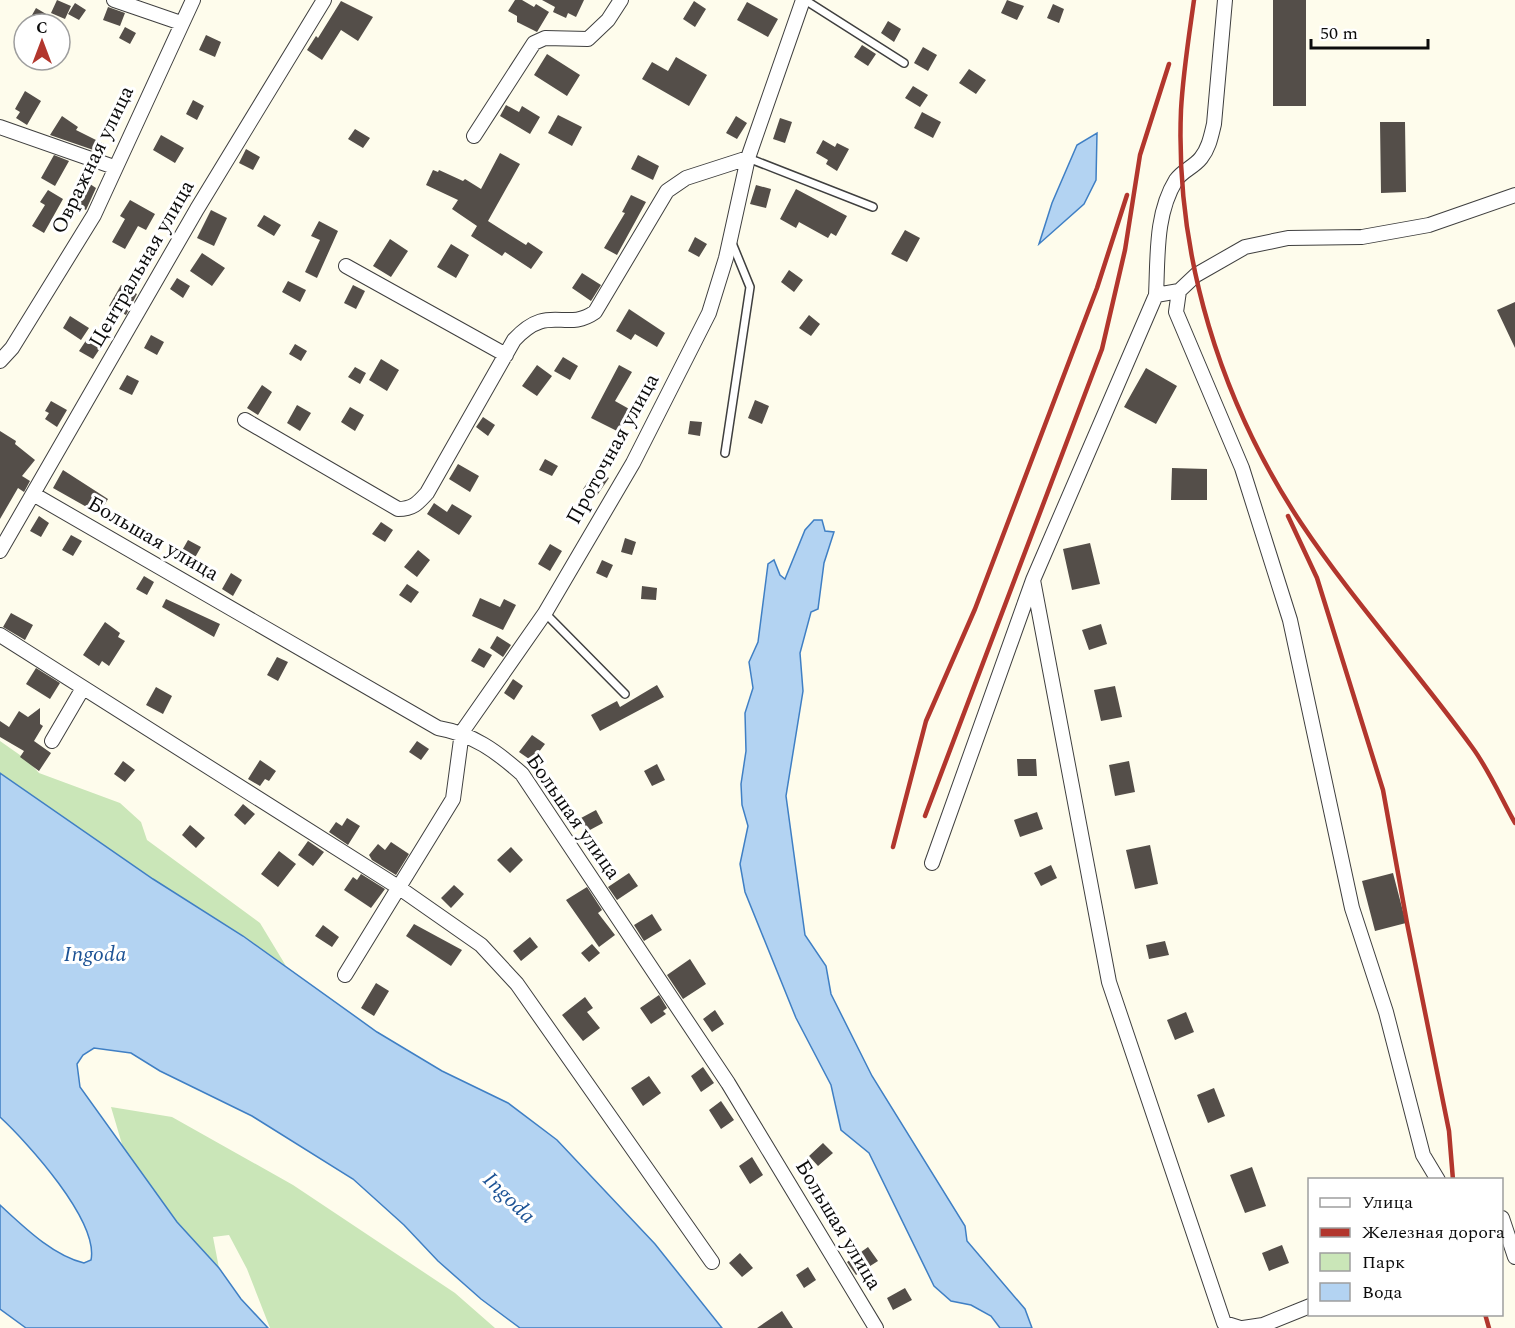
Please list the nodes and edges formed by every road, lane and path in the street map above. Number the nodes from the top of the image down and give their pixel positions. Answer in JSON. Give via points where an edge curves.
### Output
{"nodes":[{"id":1,"x":114,"y":0,"type":"edge"},
{"id":2,"x":193,"y":0,"type":"edge"},
{"id":3,"x":324,"y":0,"type":"edge"},
{"id":4,"x":621,"y":0,"type":"edge"},
{"id":5,"x":804,"y":0,"type":"edge"},
{"id":6,"x":1225,"y":0,"type":"edge"},
{"id":7,"x":181,"y":23,"type":"junction"},
{"id":8,"x":904,"y":63,"type":"dead end"},
{"id":9,"x":0,"y":127,"type":"edge"},
{"id":10,"x":474,"y":136,"type":"dead end"},
{"id":11,"x":748,"y":158,"type":"junction"},
{"id":12,"x":114,"y":167,"type":"junction"},
{"id":13,"x":1515,"y":195,"type":"edge"},
{"id":14,"x":873,"y":207,"type":"dead end"},
{"id":15,"x":730,"y":238,"type":"junction"},
{"id":16,"x":346,"y":266,"type":"dead end"},
{"id":17,"x":1179,"y":291,"type":"junction"},
{"id":18,"x":1156,"y":295,"type":"junction"},
{"id":19,"x":506,"y":355,"type":"junction"},
{"id":20,"x":0,"y":361,"type":"edge"},
{"id":21,"x":245,"y":420,"type":"dead end"},
{"id":22,"x":725,"y":453,"type":"dead end"},
{"id":23,"x":33,"y":494,"type":"junction"},
{"id":24,"x":0,"y":551,"type":"edge"},
{"id":25,"x":1033,"y":580,"type":"junction"},
{"id":26,"x":545,"y":613,"type":"junction"},
{"id":27,"x":0,"y":635,"type":"edge"},
{"id":28,"x":83,"y":688,"type":"junction"},
{"id":29,"x":625,"y":694,"type":"dead end"},
{"id":30,"x":462,"y":732,"type":"junction"},
{"id":31,"x":52,"y":741,"type":"dead end"},
{"id":32,"x":932,"y":863,"type":"dead end"},
{"id":33,"x":398,"y":887,"type":"junction"},
{"id":34,"x":345,"y":975,"type":"dead end"},
{"id":35,"x":1437,"y":1178,"type":"edge"},
{"id":36,"x":1503,"y":1221,"type":"edge"},
{"id":37,"x":1515,"y":1257,"type":"edge"},
{"id":38,"x":712,"y":1262,"type":"dead end"},
{"id":39,"x":1308,"y":1307,"type":"edge"},
{"id":40,"x":876,"y":1328,"type":"edge"},
{"id":41,"x":1241,"y":1328,"type":"edge"}],
"edges":[{"from":1,"to":7,"type":"street"},
{"from":2,"to":7,"type":"street","name":"Овражная улица"},
{"from":3,"to":23,"type":"street","name":"Центральная улица","via":[[197,209]]},
{"from":4,"to":10,"type":"street","via":[[588,39],[545,38],[534,43]]},
{"from":5,"to":8,"type":"lane"},
{"from":5,"to":11,"type":"street","name":"Проточная улица"},
{"from":6,"to":18,"type":"street","via":[[1214,124],[1200,159],[1178,178],[1164,206]]},
{"from":7,"to":12,"type":"street","name":"Овражная улица"},
{"from":9,"to":12,"type":"street"},
{"from":11,"to":14,"type":"lane"},
{"from":11,"to":15,"type":"street","name":"Проточная улица"},
{"from":11,"to":19,"type":"street","via":[[686,178],[667,191],[595,312],[585,320],[543,319],[528,325]]},
{"from":12,"to":20,"type":"street","name":"Овражная улица","via":[[94,215],[12,348]]},
{"from":13,"to":17,"type":"street","via":[[1429,225],[1362,237],[1288,238],[1245,247],[1196,275]]},
{"from":15,"to":22,"type":"lane","via":[[750,287]]},
{"from":15,"to":26,"type":"street","name":"Проточная улица","via":[[709,313],[633,463]]},
{"from":16,"to":19,"type":"street"},
{"from":17,"to":18,"type":"street"},
{"from":17,"to":35,"type":"street","via":[[1176,312],[1242,468],[1290,620],[1352,908],[1386,1011],[1423,1155]]},
{"from":18,"to":25,"type":"street"},
{"from":19,"to":21,"type":"street","via":[[427,493],[408,509],[398,509]]},
{"from":23,"to":24,"type":"street","name":"Центральная улица"},
{"from":23,"to":30,"type":"street","name":"Большая улица","via":[[438,728]]},
{"from":25,"to":32,"type":"street"},
{"from":25,"to":41,"type":"street","via":[[1109,982],[1224,1323]]},
{"from":26,"to":29,"type":"lane"},
{"from":26,"to":30,"type":"street","name":"Проточная улица"},
{"from":27,"to":28,"type":"street"},
{"from":28,"to":31,"type":"street"},
{"from":28,"to":33,"type":"street"},
{"from":30,"to":33,"type":"street","name":"Проточная улица","via":[[453,799]]},
{"from":30,"to":40,"type":"street","name":"Большая улица","via":[[496,750],[522,774],[728,1083]]},
{"from":33,"to":34,"type":"street","name":"Проточная улица"},
{"from":33,"to":38,"type":"street","via":[[481,945],[517,984]]},
{"from":36,"to":37,"type":"street"},
{"from":39,"to":41,"type":"street","via":[[1263,1325]]}]}
